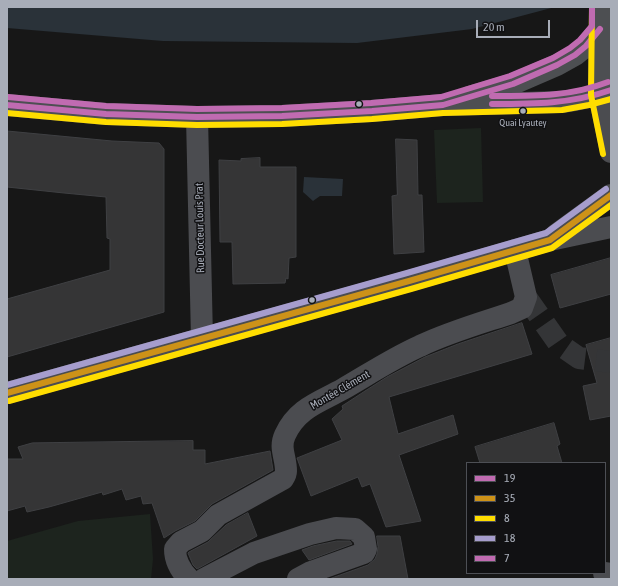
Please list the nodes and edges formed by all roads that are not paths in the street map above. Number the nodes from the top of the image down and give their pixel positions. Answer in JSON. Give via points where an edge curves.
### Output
{"nodes":[{"id":1,"x":604,"y":12,"type":"edge"},
{"id":2,"x":605,"y":92,"type":"edge"},
{"id":3,"x":7,"y":104,"type":"edge"},
{"id":4,"x":443,"y":105,"type":"junction"},
{"id":5,"x":197,"y":117,"type":"junction"},
{"id":6,"x":611,"y":152,"type":"edge"},
{"id":7,"x":611,"y":195,"type":"edge"},
{"id":8,"x":611,"y":227,"type":"edge"},
{"id":9,"x":550,"y":240,"type":"junction"},
{"id":10,"x":515,"y":250,"type":"junction"},
{"id":11,"x":202,"y":339,"type":"junction"},
{"id":12,"x":7,"y":393,"type":"edge"},
{"id":13,"x":189,"y":579,"type":"edge"},
{"id":14,"x":204,"y":579,"type":"edge"},
{"id":15,"x":298,"y":579,"type":"edge"}],
"edges":[{"from":1,"to":2,"type":"main road"},
{"from":1,"to":4,"type":"main road","via":[[586,46],[575,55],[513,84]]},
{"from":2,"to":4,"type":"main road","via":[[562,102]]},
{"from":2,"to":6,"type":"street"},
{"from":3,"to":5,"type":"main road","via":[[106,114]]},
{"from":4,"to":5,"type":"main road","via":[[282,116]]},
{"from":5,"to":11,"type":"street","name":"Rue Docteur Louis Prat"},
{"from":7,"to":9,"type":"street"},
{"from":8,"to":9,"type":"street"},
{"from":9,"to":10,"type":"street"},
{"from":10,"to":11,"type":"street"},
{"from":10,"to":13,"type":"street","name":"Montée Clément","via":[[526,298],[522,308],[420,345],[312,405],[294,420],[285,435],[282,448],[286,472],[283,479],[218,515],[202,531],[181,542],[175,549],[183,573]]},
{"from":11,"to":12,"type":"street"},
{"from":14,"to":15,"type":"street","via":[[254,553],[310,534],[336,528],[355,529],[364,537],[364,553]]}]}
